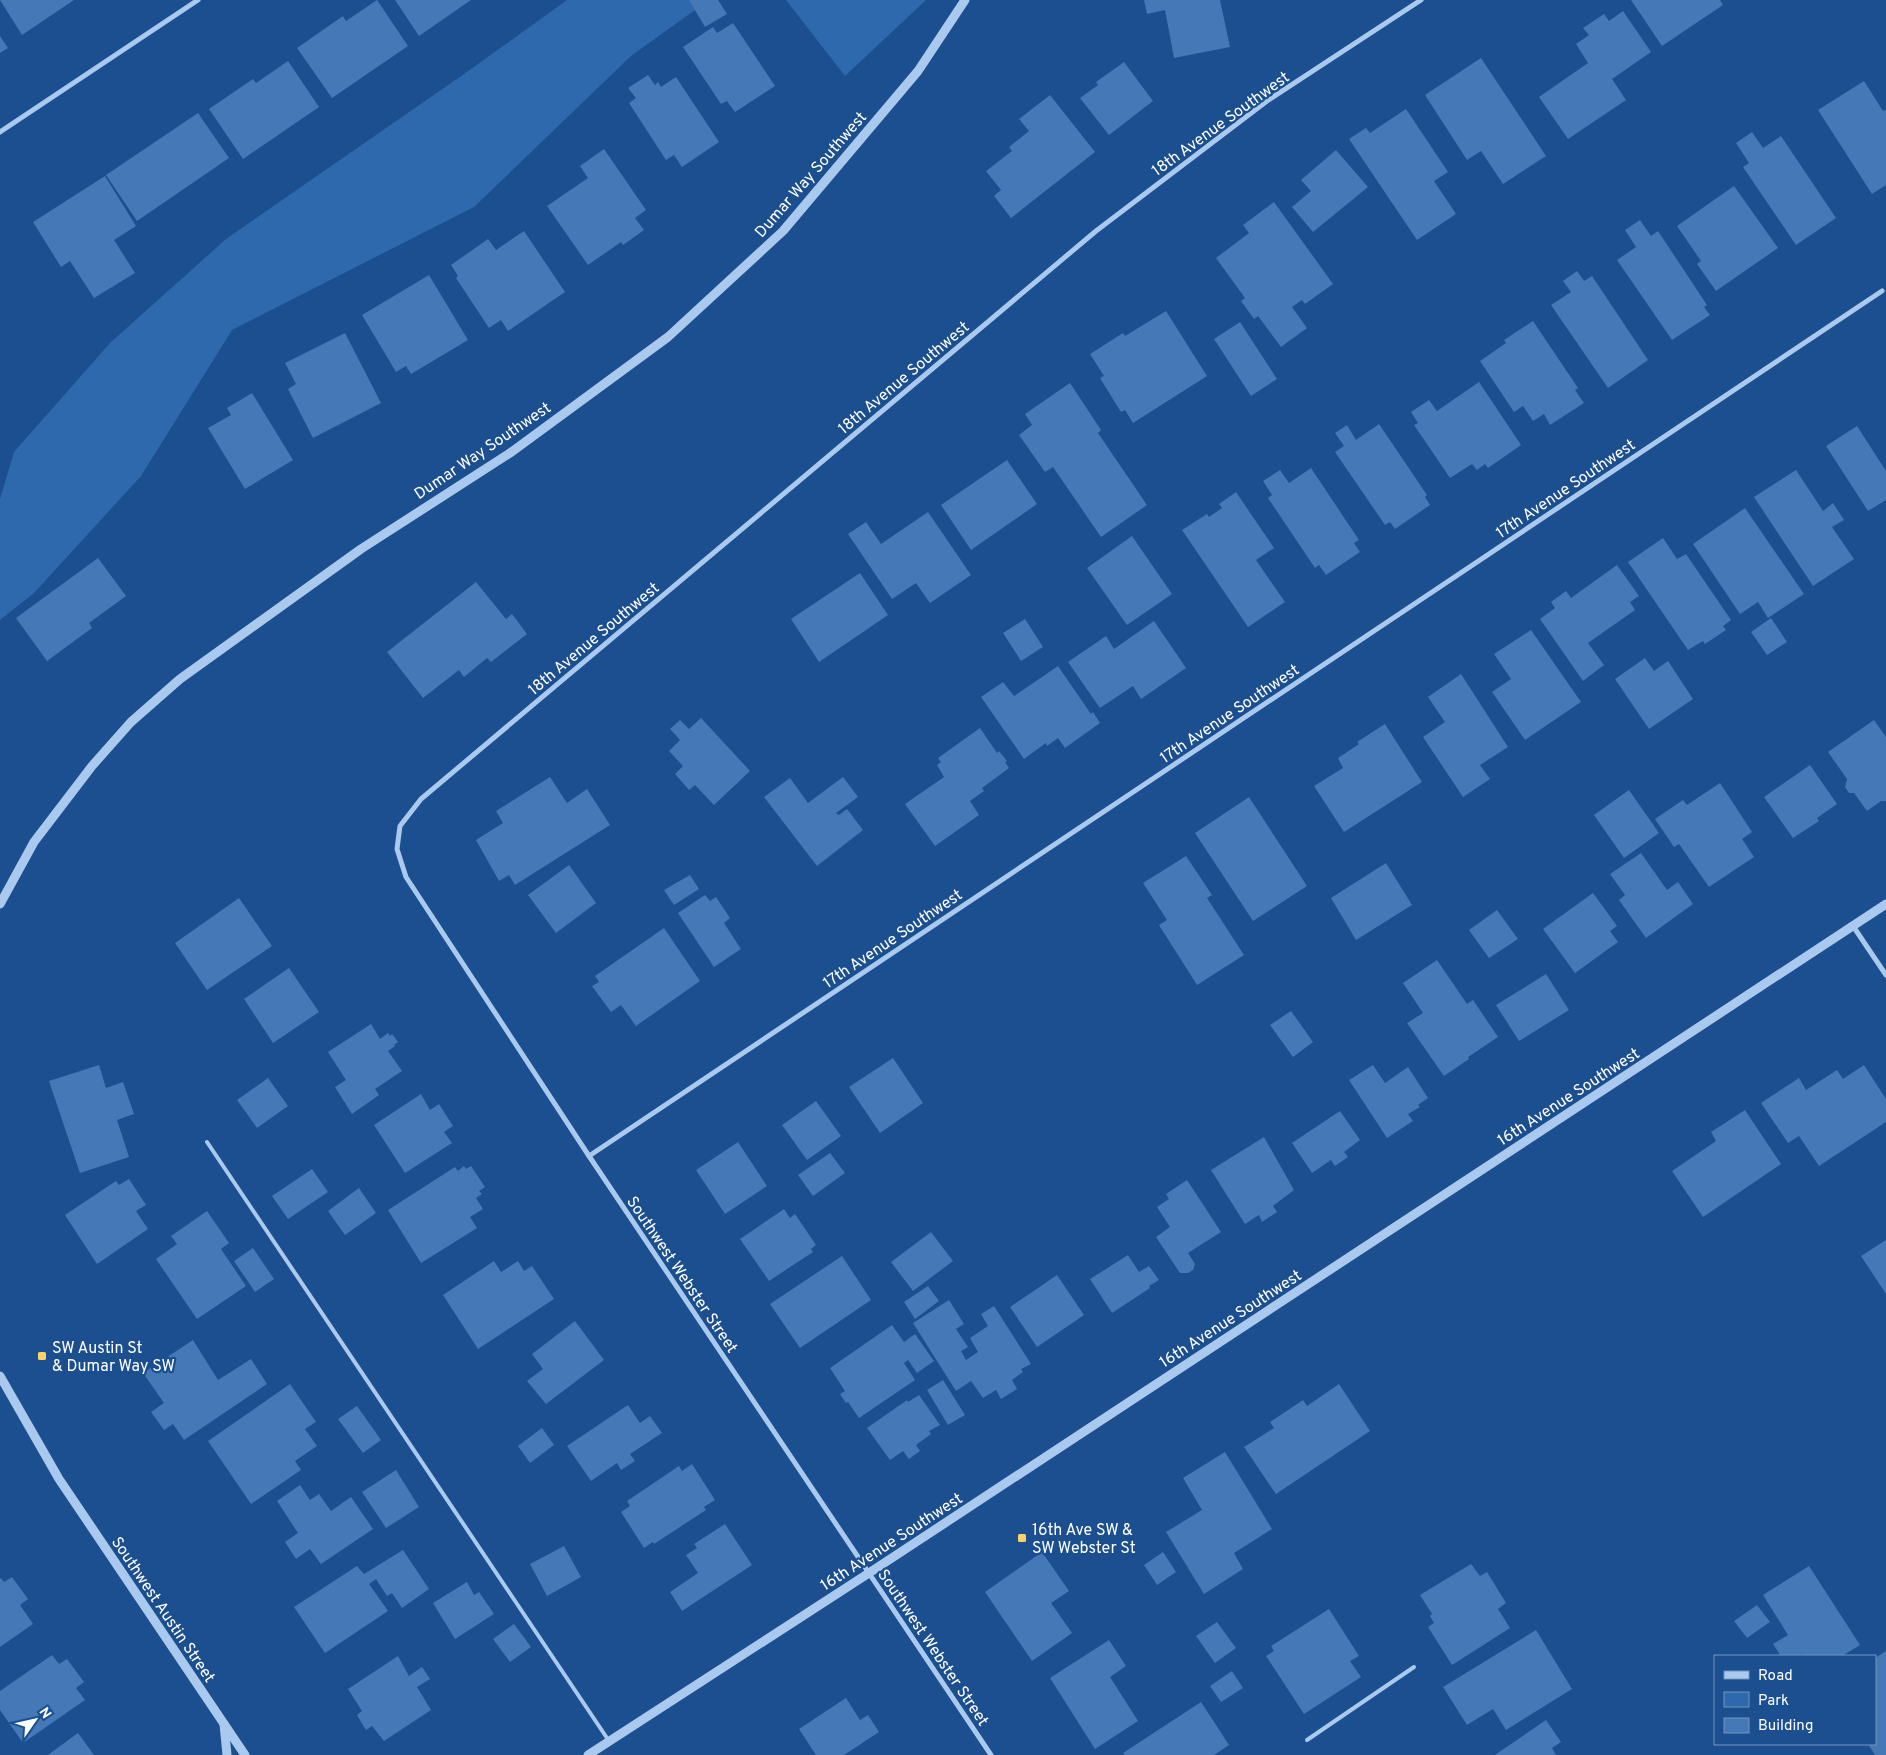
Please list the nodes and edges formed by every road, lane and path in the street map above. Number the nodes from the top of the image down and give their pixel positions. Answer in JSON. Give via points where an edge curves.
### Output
{"nodes":[{"id":1,"x":198,"y":0,"type":"edge"},
{"id":2,"x":965,"y":0,"type":"edge"},
{"id":3,"x":1421,"y":0,"type":"edge"},
{"id":4,"x":0,"y":132,"type":"edge"},
{"id":5,"x":1882,"y":291,"type":"dead end"},
{"id":6,"x":421,"y":799,"type":"joint"},
{"id":7,"x":0,"y":904,"type":"edge"},
{"id":8,"x":1886,"y":904,"type":"edge"},
{"id":9,"x":1853,"y":926,"type":"junction"},
{"id":10,"x":1886,"y":976,"type":"edge"},
{"id":11,"x":207,"y":1142,"type":"dead end"},
{"id":12,"x":589,"y":1156,"type":"junction"},
{"id":13,"x":0,"y":1376,"type":"edge"},
{"id":14,"x":869,"y":1573,"type":"junction"},
{"id":15,"x":1414,"y":1667,"type":"dead end"},
{"id":16,"x":224,"y":1724,"type":"junction"},
{"id":17,"x":1307,"y":1740,"type":"dead end"},
{"id":18,"x":609,"y":1741,"type":"junction"},
{"id":19,"x":226,"y":1755,"type":"edge"},
{"id":20,"x":246,"y":1755,"type":"edge"},
{"id":21,"x":588,"y":1755,"type":"edge"},
{"id":22,"x":991,"y":1755,"type":"edge"}],
"edges":[{"from":1,"to":4,"type":"street"},
{"from":2,"to":7,"type":"street","name":"Dumar Way Southwest","via":[[918,71],[784,231],[668,337],[510,453],[345,559],[180,679],[138,716],[92,766],[34,842]]},
{"from":3,"to":6,"type":"street","name":"18th Avenue Southwest","via":[[1267,101],[1096,231]]},
{"from":5,"to":12,"type":"street","name":"17th Avenue Southwest"},
{"from":6,"to":12,"type":"street","name":"Southwest Webster Street","via":[[400,826],[397,849],[406,877]]},
{"from":8,"to":9,"type":"street","name":"16th Avenue Southwest"},
{"from":9,"to":10,"type":"street"},
{"from":9,"to":14,"type":"street","name":"16th Avenue Southwest"},
{"from":11,"to":18,"type":"lane"},
{"from":12,"to":14,"type":"street","name":"Southwest Webster Street"},
{"from":13,"to":16,"type":"street","name":"Southwest Austin Street","via":[[59,1479]]},
{"from":14,"to":18,"type":"street","name":"16th Avenue Southwest"},
{"from":14,"to":22,"type":"street","name":"Southwest Webster Street"},
{"from":15,"to":17,"type":"lane"},
{"from":16,"to":19,"type":"street"},
{"from":16,"to":20,"type":"street","name":"Southwest Austin Street"},
{"from":18,"to":21,"type":"street","name":"16th Avenue Southwest"}]}
